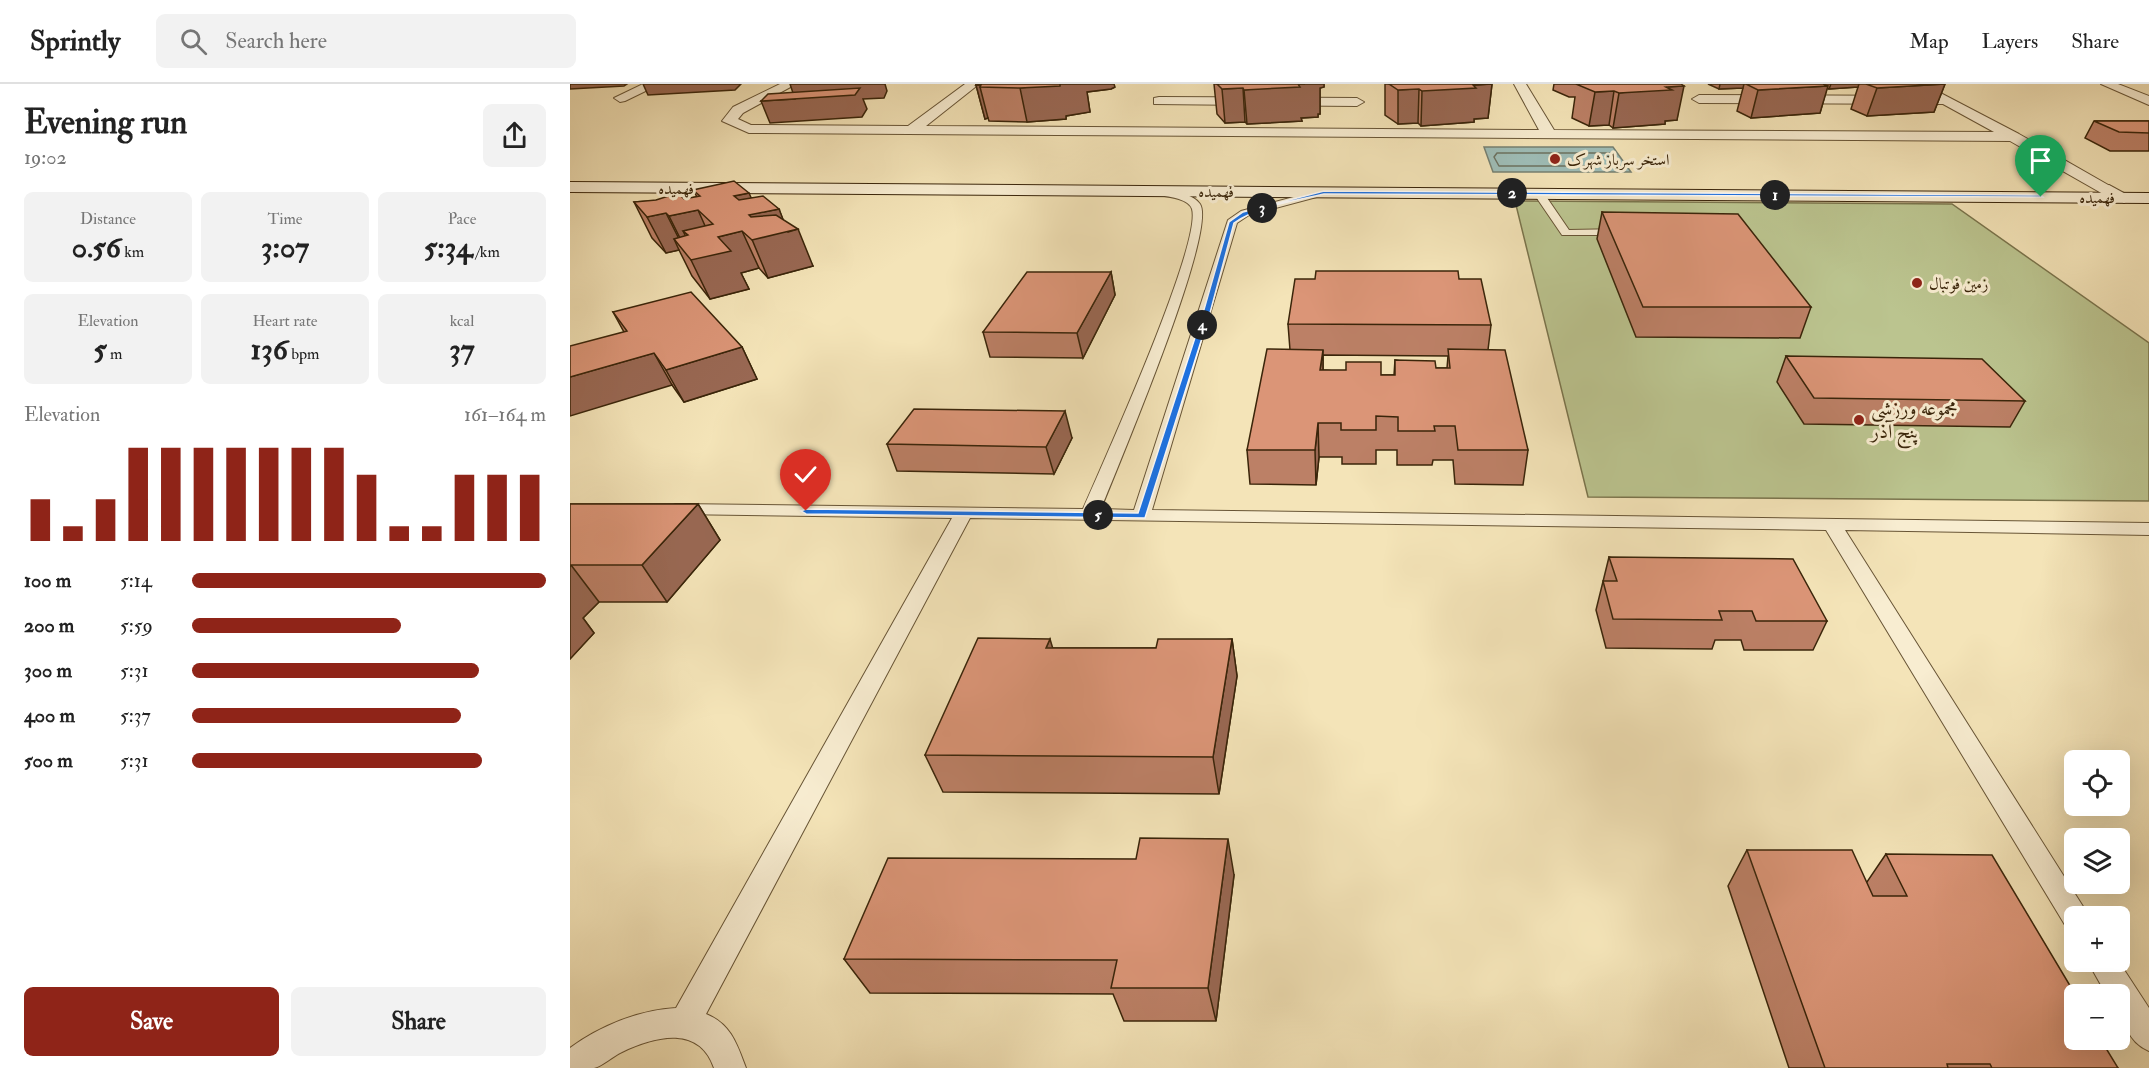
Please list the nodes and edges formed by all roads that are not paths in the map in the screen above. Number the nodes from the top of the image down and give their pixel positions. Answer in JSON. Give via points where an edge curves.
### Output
{"nodes":[{"id":1,"x":654,"y":84,"type":"edge"},
{"id":2,"x":790,"y":84,"type":"edge"},
{"id":3,"x":973,"y":84,"type":"edge"},
{"id":4,"x":1170,"y":84,"type":"edge"},
{"id":5,"x":1359,"y":84,"type":"edge"},
{"id":6,"x":1520,"y":84,"type":"edge"},
{"id":7,"x":1917,"y":84,"type":"edge"},
{"id":8,"x":2107,"y":84,"type":"edge"},
{"id":9,"x":2149,"y":89,"type":"edge"},
{"id":10,"x":2138,"y":90,"type":"edge"},
{"id":11,"x":620,"y":98,"type":"dead end"},
{"id":12,"x":1159,"y":100,"type":"junction"},
{"id":13,"x":1947,"y":100,"type":"junction"},
{"id":14,"x":2149,"y":101,"type":"edge"},
{"id":15,"x":1355,"y":117,"type":"junction"},
{"id":16,"x":911,"y":130,"type":"junction"},
{"id":17,"x":1139,"y":131,"type":"junction"},
{"id":18,"x":1549,"y":134,"type":"junction"},
{"id":19,"x":1736,"y":135,"type":"junction"},
{"id":20,"x":2014,"y":137,"type":"junction"},
{"id":21,"x":2149,"y":182,"type":"edge"},
{"id":22,"x":570,"y":187,"type":"edge"},
{"id":23,"x":1150,"y":191,"type":"junction"},
{"id":24,"x":1324,"y":192,"type":"junction"},
{"id":25,"x":1539,"y":194,"type":"junction"},
{"id":26,"x":2117,"y":194,"type":"junction"},
{"id":27,"x":2149,"y":198,"type":"edge"},
{"id":28,"x":1633,"y":232,"type":"edge"},
{"id":29,"x":653,"y":508,"type":"edge"},
{"id":30,"x":963,"y":514,"type":"junction"},
{"id":31,"x":1090,"y":515,"type":"junction"},
{"id":32,"x":1142,"y":516,"type":"junction"},
{"id":33,"x":1833,"y":526,"type":"junction"},
{"id":34,"x":2149,"y":529,"type":"edge"},
{"id":35,"x":2069,"y":906,"type":"edge"},
{"id":36,"x":2109,"y":972,"type":"edge"},
{"id":37,"x":685,"y":1022,"type":"junction"},
{"id":38,"x":2149,"y":1036,"type":"edge"},
{"id":39,"x":573,"y":1061,"type":"edge"},
{"id":40,"x":730,"y":1068,"type":"edge"}],
"edges":[{"from":1,"to":11,"type":"street"},
{"from":2,"to":16,"type":"street","via":[[738,110],[729,121],[749,129]]},
{"from":3,"to":16,"type":"street"},
{"from":4,"to":12,"type":"street"},
{"from":5,"to":15,"type":"street"},
{"from":6,"to":18,"type":"street"},
{"from":7,"to":13,"type":"street"},
{"from":8,"to":10,"type":"street"},
{"from":9,"to":10,"type":"street","via":[[2148,93]]},
{"from":10,"to":14,"type":"street"},
{"from":12,"to":15,"type":"street"},
{"from":12,"to":17,"type":"street"},
{"from":13,"to":19,"type":"street","via":[[1695,95]]},
{"from":13,"to":20,"type":"street"},
{"from":15,"to":17,"type":"street"},
{"from":15,"to":18,"type":"street"},
{"from":16,"to":17,"type":"street"},
{"from":18,"to":19,"type":"street"},
{"from":19,"to":20,"type":"street"},
{"from":20,"to":26,"type":"street"},
{"from":21,"to":26,"type":"street","name":"فهمیده","via":[[2110,182]]},
{"from":22,"to":23,"type":"street","name":"فهمیده"},
{"from":23,"to":24,"type":"street","name":"فهمیده"},
{"from":23,"to":31,"type":"lane","via":[[1190,199],[1197,207],[1198,223],[1176,301]]},
{"from":24,"to":25,"type":"street","name":"فهمیده"},
{"from":24,"to":32,"type":"lane","via":[[1255,210],[1232,222]]},
{"from":25,"to":26,"type":"street","name":"فهمیده"},
{"from":25,"to":28,"type":"lane","via":[[1566,233]]},
{"from":26,"to":27,"type":"street","name":"فهمیده"},
{"from":29,"to":30,"type":"lane"},
{"from":30,"to":31,"type":"lane"},
{"from":30,"to":37,"type":"lane"},
{"from":31,"to":32,"type":"lane"},
{"from":32,"to":33,"type":"lane"},
{"from":33,"to":34,"type":"lane"},
{"from":33,"to":35,"type":"lane"},
{"from":36,"to":38,"type":"lane"},
{"from":37,"to":39,"type":"lane","via":[[653,1024],[617,1037]]},
{"from":37,"to":40,"type":"lane","via":[[711,1031],[727,1050]]}]}
